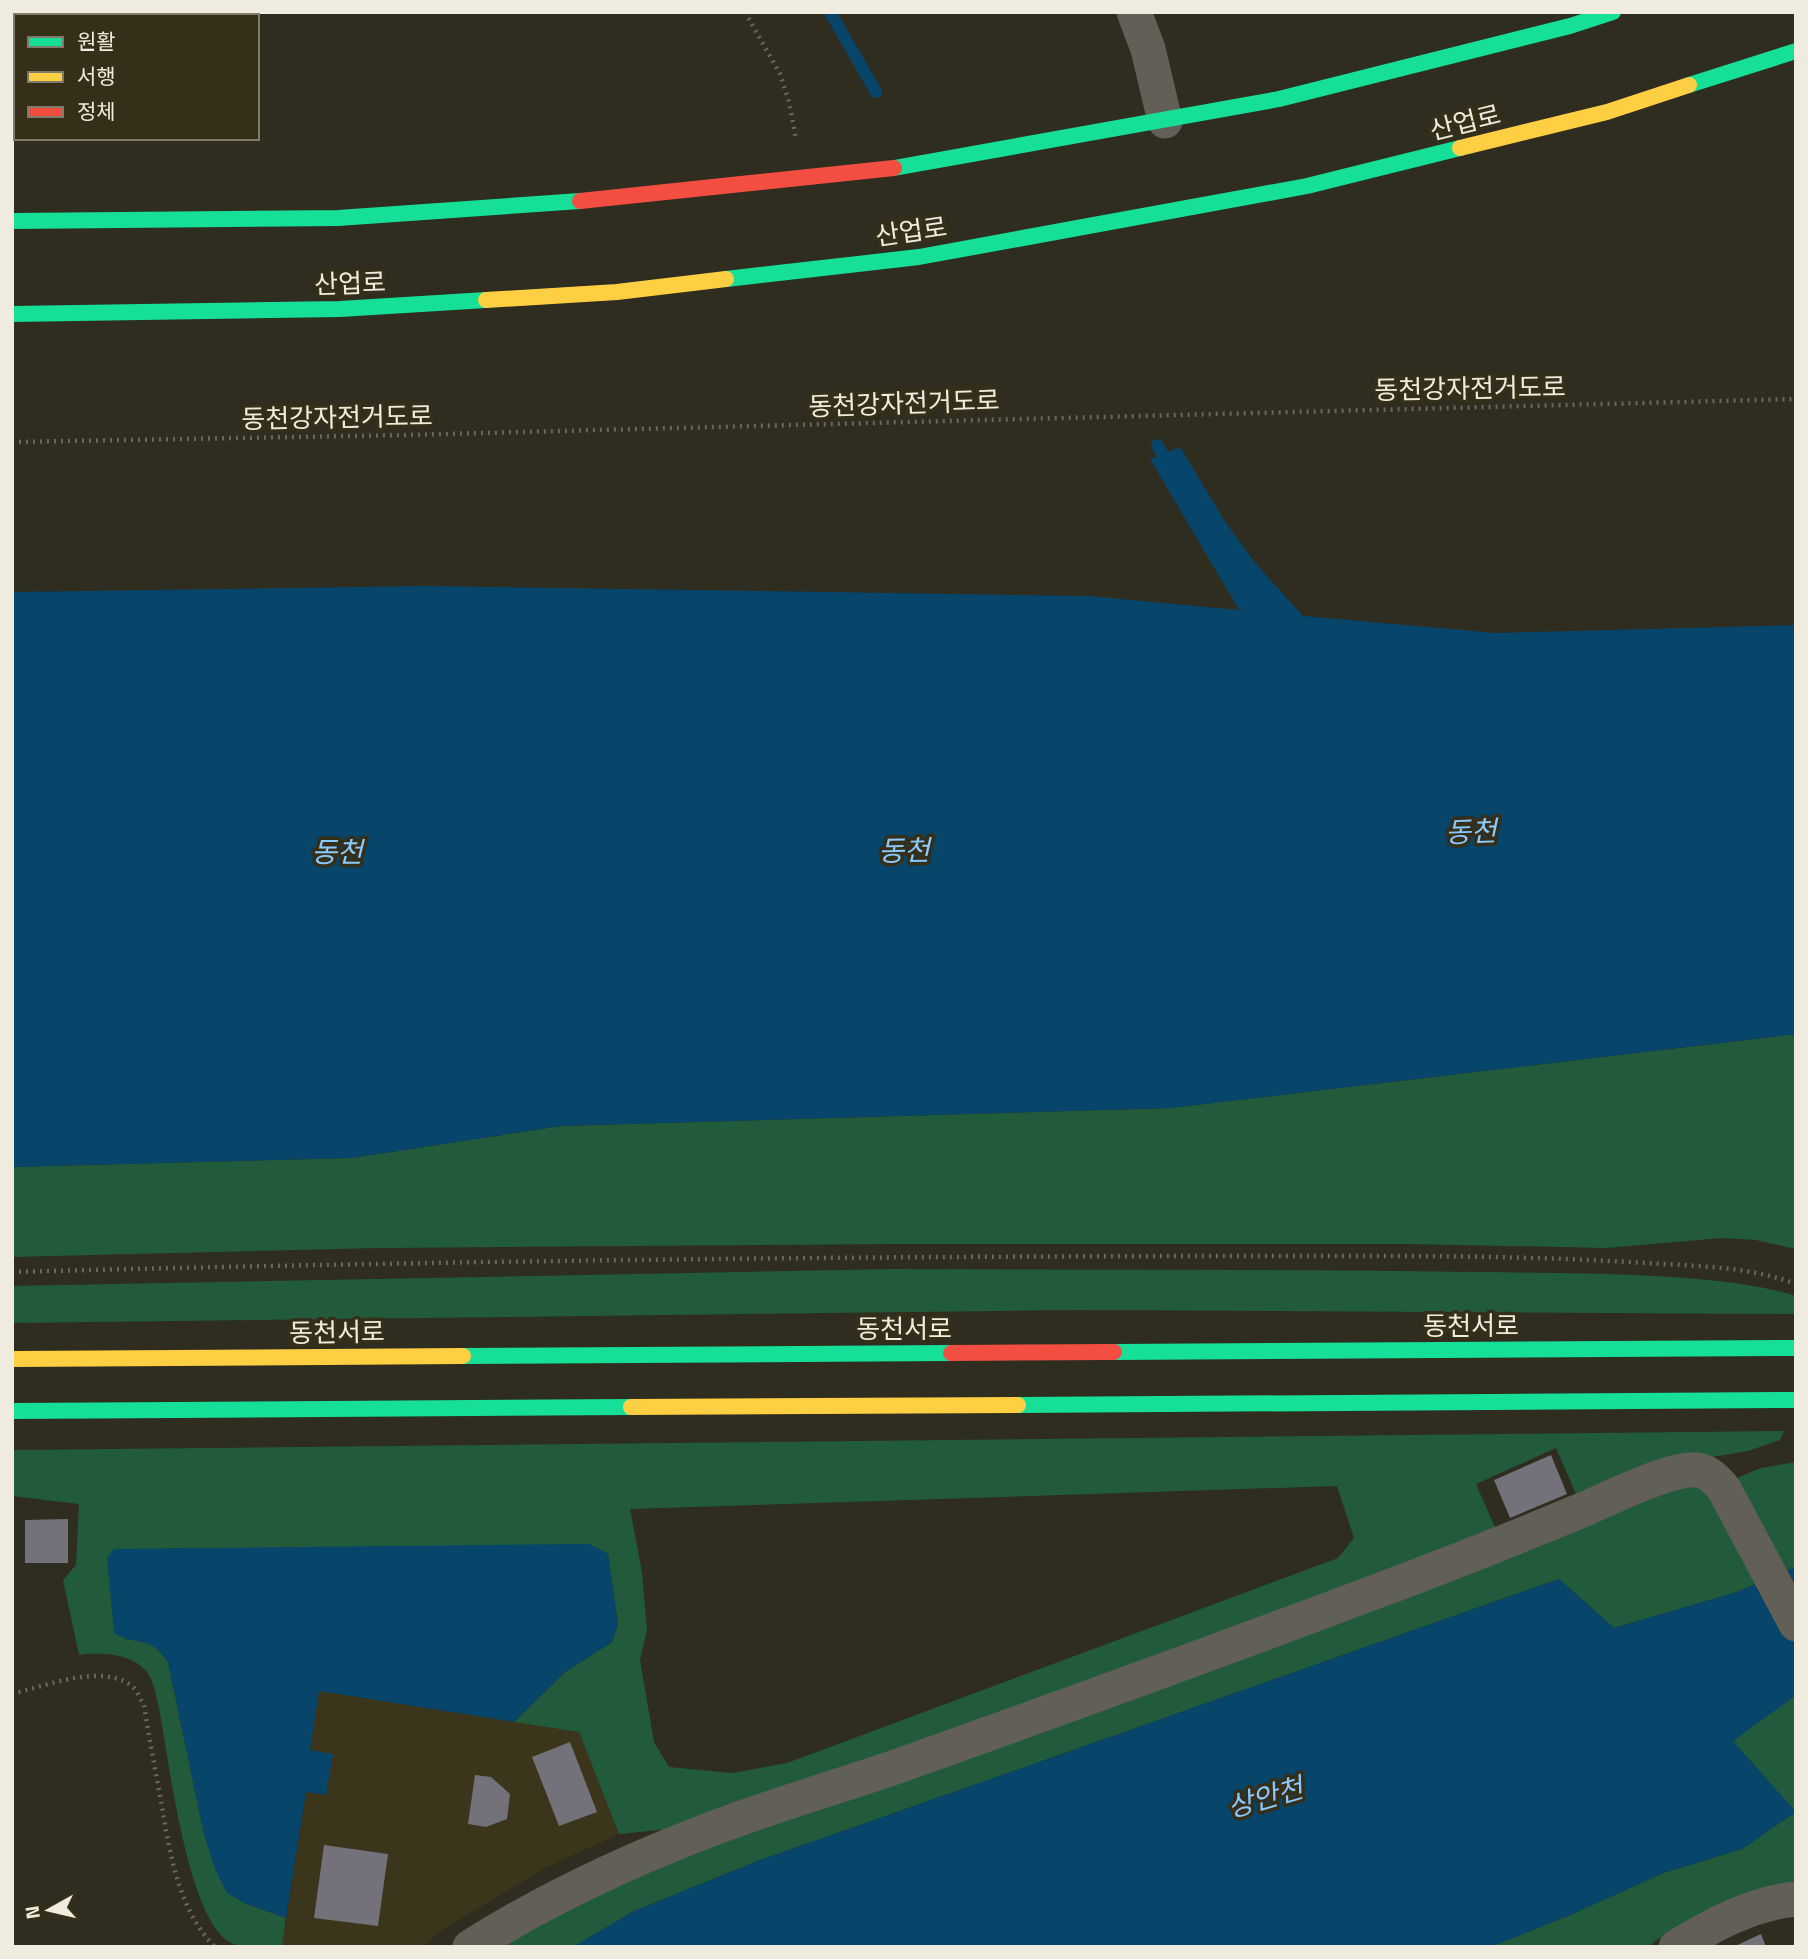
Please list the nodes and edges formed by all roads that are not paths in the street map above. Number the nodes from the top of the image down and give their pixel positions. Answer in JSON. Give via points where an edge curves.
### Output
{"nodes":[{"id":1,"x":1134,"y":12,"type":"edge"},
{"id":2,"x":1613,"y":12,"type":"edge"},
{"id":3,"x":1796,"y":51,"type":"edge"},
{"id":4,"x":1165,"y":121,"type":"junction"},
{"id":5,"x":12,"y":221,"type":"edge"},
{"id":6,"x":12,"y":314,"type":"edge"},
{"id":7,"x":1796,"y":1348,"type":"edge"},
{"id":8,"x":12,"y":1359,"type":"edge"},
{"id":9,"x":1796,"y":1400,"type":"edge"},
{"id":10,"x":12,"y":1411,"type":"edge"},
{"id":11,"x":1796,"y":1624,"type":"edge"},
{"id":12,"x":1796,"y":1899,"type":"edge"},
{"id":13,"x":470,"y":1947,"type":"edge"},
{"id":14,"x":1676,"y":1947,"type":"edge"}],
"edges":[{"from":1,"to":4,"type":"street"},
{"from":2,"to":4,"type":"main road","via":[[1279,99]]},
{"from":3,"to":6,"type":"main road","name":"산업로","via":[[1607,112],[1307,186],[919,257],[617,292],[340,309]]},
{"from":4,"to":5,"type":"main road","via":[[902,167],[617,199],[338,218]]},
{"from":7,"to":8,"type":"main road","name":"동천서로"},
{"from":9,"to":10,"type":"main road"},
{"from":11,"to":13,"type":"street","via":[[1724,1489],[1710,1474],[1692,1469],[1193,1660],[704,1832],[628,1862]]},
{"from":12,"to":14,"type":"street","via":[[1762,1905]]}]}
